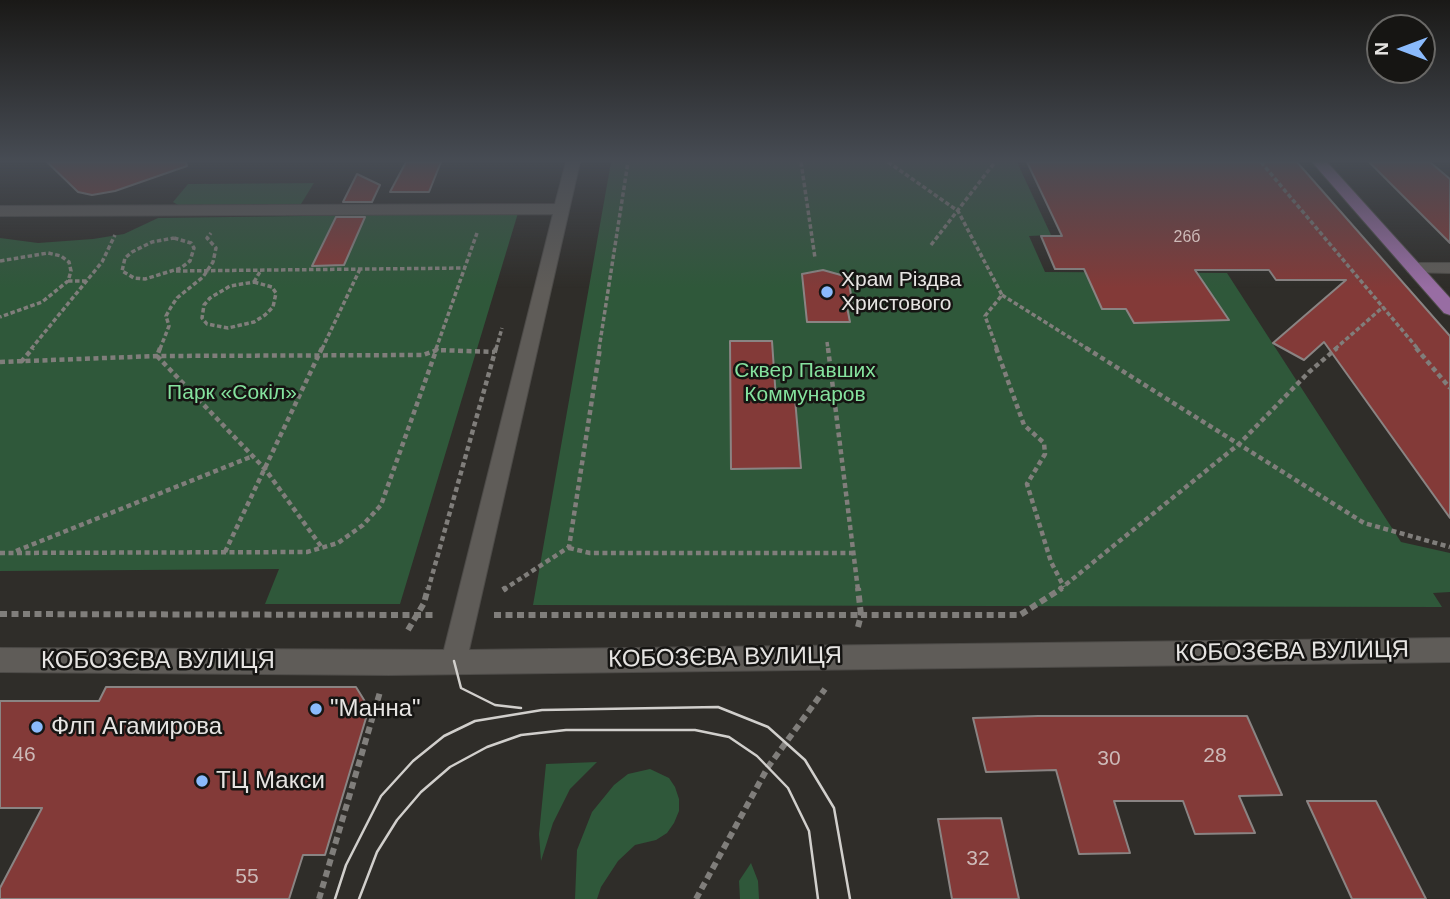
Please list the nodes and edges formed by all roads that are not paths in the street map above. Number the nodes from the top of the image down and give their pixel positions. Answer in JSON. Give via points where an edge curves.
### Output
{"nodes":[{"id":1,"x":563,"y":204,"type":"edge"},
{"id":2,"x":1356,"y":204,"type":"edge"},
{"id":3,"x":562,"y":209,"type":"junction"},
{"id":4,"x":0,"y":211,"type":"edge"},
{"id":5,"x":1413,"y":268,"type":"junction"},
{"id":6,"x":1450,"y":268,"type":"edge"},
{"id":7,"x":1450,"y":309,"type":"edge"},
{"id":8,"x":1450,"y":650,"type":"edge"},
{"id":9,"x":0,"y":660,"type":"edge"},
{"id":10,"x":454,"y":661,"type":"junction"}],
"edges":[{"from":1,"to":3,"type":"street"},
{"from":2,"to":5,"type":"main road"},
{"from":3,"to":4,"type":"street"},
{"from":3,"to":10,"type":"street"},
{"from":5,"to":6,"type":"street"},
{"from":5,"to":7,"type":"main road"},
{"from":8,"to":10,"type":"street","name":"КОБОЗЄВА ВУЛИЦЯ"},
{"from":9,"to":10,"type":"street","name":"КОБОЗЄВА ВУЛИЦЯ"}]}
